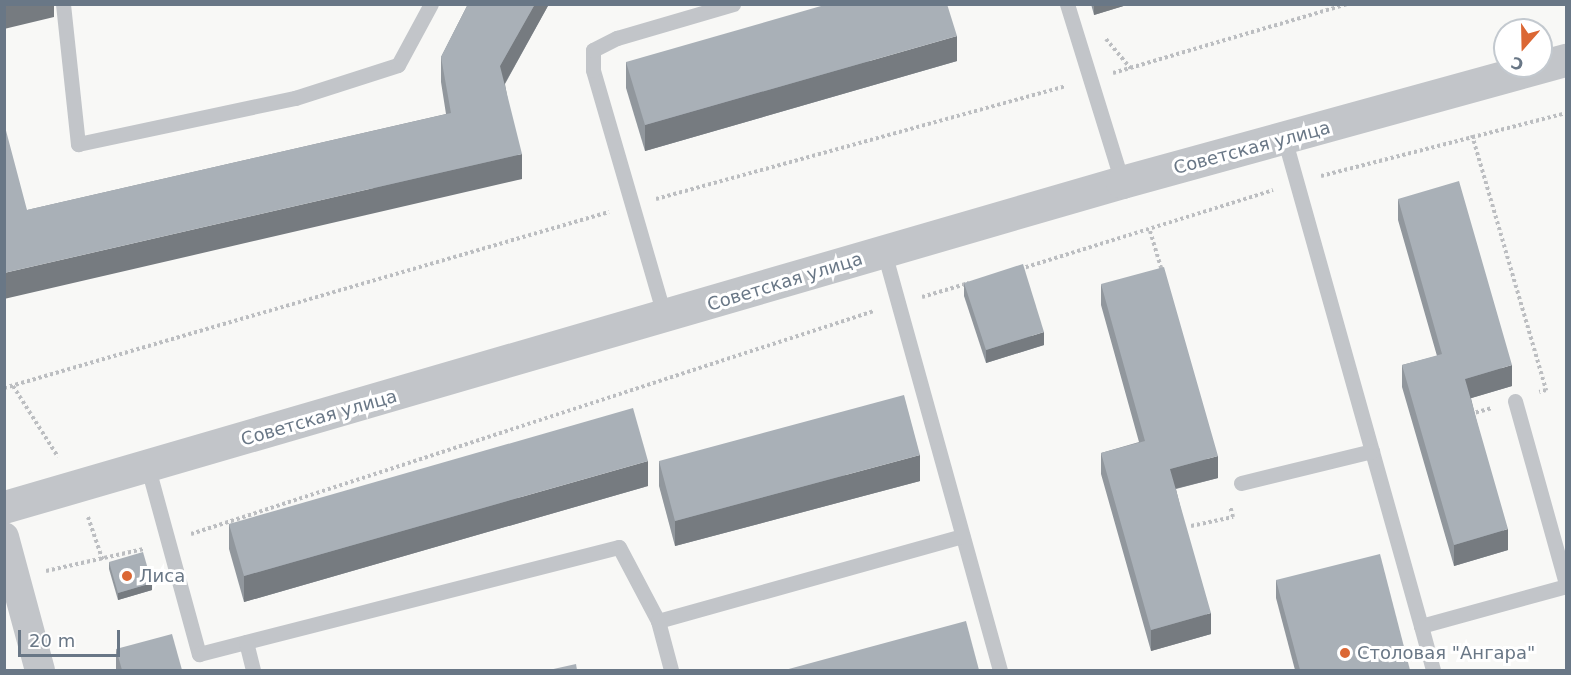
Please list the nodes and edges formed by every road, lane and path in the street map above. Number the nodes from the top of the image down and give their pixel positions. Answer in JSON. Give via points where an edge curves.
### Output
{"nodes":[{"id":1,"x":63,"y":4,"type":"edge"},
{"id":2,"x":431,"y":4,"type":"edge"},
{"id":3,"x":733,"y":4,"type":"edge"},
{"id":4,"x":1067,"y":4,"type":"edge"},
{"id":5,"x":1347,"y":4,"type":"edge"},
{"id":6,"x":1566,"y":60,"type":"edge"},
{"id":7,"x":1090,"y":79,"type":"junction"},
{"id":8,"x":1566,"y":113,"type":"edge"},
{"id":9,"x":1472,"y":135,"type":"junction"},
{"id":10,"x":1285,"y":141,"type":"junction"},
{"id":11,"x":1122,"y":182,"type":"junction"},
{"id":12,"x":1297,"y":183,"type":"junction"},
{"id":13,"x":633,"y":205,"type":"junction"},
{"id":14,"x":1150,"y":231,"type":"junction"},
{"id":15,"x":884,"y":252,"type":"junction"},
{"id":16,"x":1006,"y":273,"type":"edge"},
{"id":17,"x":1164,"y":277,"type":"edge"},
{"id":18,"x":973,"y":282,"type":"edge"},
{"id":19,"x":896,"y":304,"type":"junction"},
{"id":20,"x":665,"y":318,"type":"junction"},
{"id":21,"x":4,"y":388,"type":"edge"},
{"id":22,"x":1515,"y":401,"type":"junction"},
{"id":23,"x":1462,"y":416,"type":"edge"},
{"id":24,"x":1372,"y":451,"type":"junction"},
{"id":25,"x":148,"y":468,"type":"junction"},
{"id":26,"x":1241,"y":483,"type":"dead end"},
{"id":27,"x":1227,"y":494,"type":"dead end"},
{"id":28,"x":4,"y":507,"type":"edge"},
{"id":29,"x":1191,"y":526,"type":"dead end"},
{"id":30,"x":962,"y":536,"type":"junction"},
{"id":31,"x":4,"y":537,"type":"edge"},
{"id":32,"x":168,"y":541,"type":"junction"},
{"id":33,"x":15,"y":577,"type":"junction"},
{"id":34,"x":1566,"y":585,"type":"edge"},
{"id":35,"x":658,"y":621,"type":"junction"},
{"id":36,"x":1420,"y":626,"type":"junction"},
{"id":37,"x":246,"y":642,"type":"junction"},
{"id":38,"x":40,"y":670,"type":"edge"},
{"id":39,"x":253,"y":670,"type":"edge"},
{"id":40,"x":671,"y":670,"type":"edge"},
{"id":41,"x":999,"y":670,"type":"edge"},
{"id":42,"x":1433,"y":670,"type":"edge"}],
"edges":[{"from":1,"to":2,"type":"lane","via":[[78,144],[295,98],[398,65]]},
{"from":3,"to":13,"type":"lane","via":[[617,38],[593,50],[592,69]]},
{"from":4,"to":7,"type":"lane"},
{"from":5,"to":7,"type":"path"},
{"from":6,"to":10,"type":"street","name":"Советская улица"},
{"from":7,"to":11,"type":"lane"},
{"from":7,"to":13,"type":"path"},
{"from":8,"to":9,"type":"path"},
{"from":9,"to":12,"type":"path"},
{"from":9,"to":22,"type":"path","via":[[1546,390]]},
{"from":10,"to":11,"type":"street","name":"Советская улица"},
{"from":10,"to":12,"type":"lane"},
{"from":11,"to":15,"type":"street","name":"Советская улица"},
{"from":12,"to":14,"type":"path"},
{"from":12,"to":24,"type":"lane"},
{"from":13,"to":20,"type":"lane"},
{"from":13,"to":21,"type":"path"},
{"from":14,"to":16,"type":"path"},
{"from":14,"to":17,"type":"path"},
{"from":15,"to":19,"type":"lane"},
{"from":15,"to":20,"type":"street","name":"Советская улица"},
{"from":18,"to":19,"type":"path"},
{"from":19,"to":30,"type":"lane"},
{"from":19,"to":32,"type":"path"},
{"from":20,"to":25,"type":"street","name":"Советская улица"},
{"from":22,"to":23,"type":"path"},
{"from":22,"to":34,"type":"lane"},
{"from":24,"to":26,"type":"lane"},
{"from":24,"to":36,"type":"lane"},
{"from":25,"to":28,"type":"street","name":"Советская улица"},
{"from":25,"to":32,"type":"lane"},
{"from":27,"to":29,"type":"path","via":[[1233,517]]},
{"from":30,"to":35,"type":"lane"},
{"from":30,"to":41,"type":"lane"},
{"from":31,"to":33,"type":"street"},
{"from":32,"to":33,"type":"path","via":[[103,561]]},
{"from":32,"to":37,"type":"lane","via":[[199,654]]},
{"from":33,"to":38,"type":"street"},
{"from":34,"to":36,"type":"lane"},
{"from":35,"to":37,"type":"lane","via":[[619,547]]},
{"from":35,"to":40,"type":"lane"},
{"from":36,"to":42,"type":"lane"},
{"from":37,"to":39,"type":"lane"}]}
